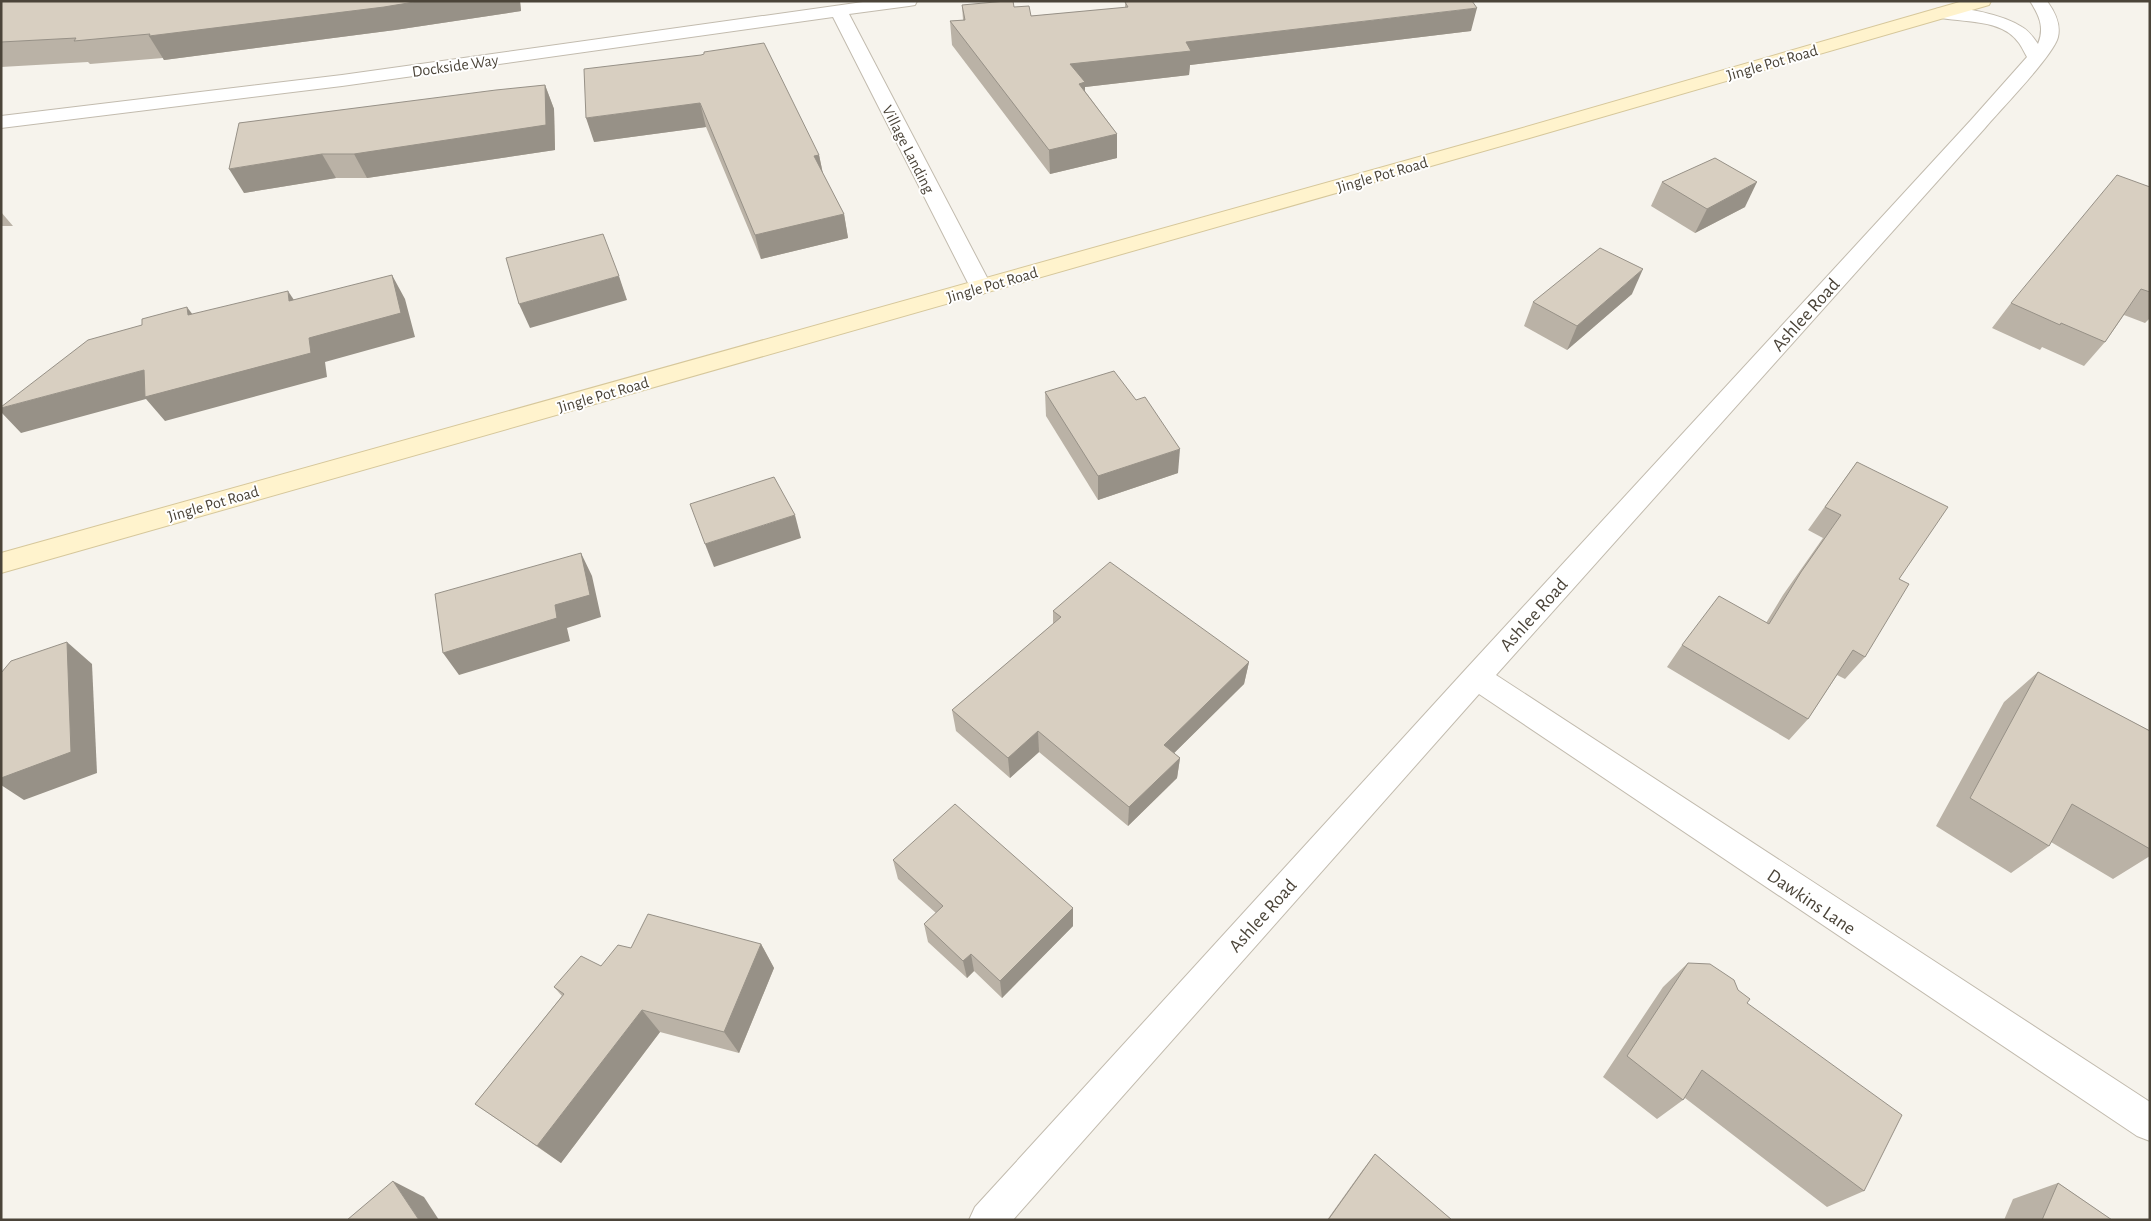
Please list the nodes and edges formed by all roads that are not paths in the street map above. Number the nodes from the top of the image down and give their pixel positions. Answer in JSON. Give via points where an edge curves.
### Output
{"nodes":[{"id":1,"x":909,"y":1,"type":"edge"},
{"id":2,"x":1983,"y":1,"type":"edge"},
{"id":3,"x":2038,"y":1,"type":"edge"},
{"id":4,"x":839,"y":11,"type":"junction"},
{"id":5,"x":1942,"y":13,"type":"junction"},
{"id":6,"x":2036,"y":57,"type":"junction"},
{"id":7,"x":1,"y":122,"type":"edge"},
{"id":8,"x":981,"y":287,"type":"junction"},
{"id":9,"x":1,"y":563,"type":"edge"},
{"id":10,"x":1476,"y":677,"type":"junction"},
{"id":11,"x":2150,"y":1123,"type":"edge"},
{"id":12,"x":988,"y":1220,"type":"edge"}],
"edges":[{"from":1,"to":4,"type":"street","name":"Dockside Way"},
{"from":2,"to":5,"type":"street","name":"Jingle Pot Road"},
{"from":3,"to":6,"type":"street","name":"Ashlee Road","via":[[2046,9],[2051,25],[2048,42]]},
{"from":4,"to":7,"type":"street","name":"Dockside Way","via":[[403,73]]},
{"from":4,"to":8,"type":"street","name":"Village Landing"},
{"from":5,"to":6,"type":"street","via":[[1987,19],[2007,27],[2025,38]]},
{"from":5,"to":8,"type":"street","name":"Jingle Pot Road"},
{"from":6,"to":10,"type":"street","name":"Ashlee Road"},
{"from":8,"to":9,"type":"street","name":"Jingle Pot Road"},
{"from":10,"to":11,"type":"street","name":"Dawkins Lane"},
{"from":10,"to":12,"type":"street","name":"Ashlee Road"}]}
